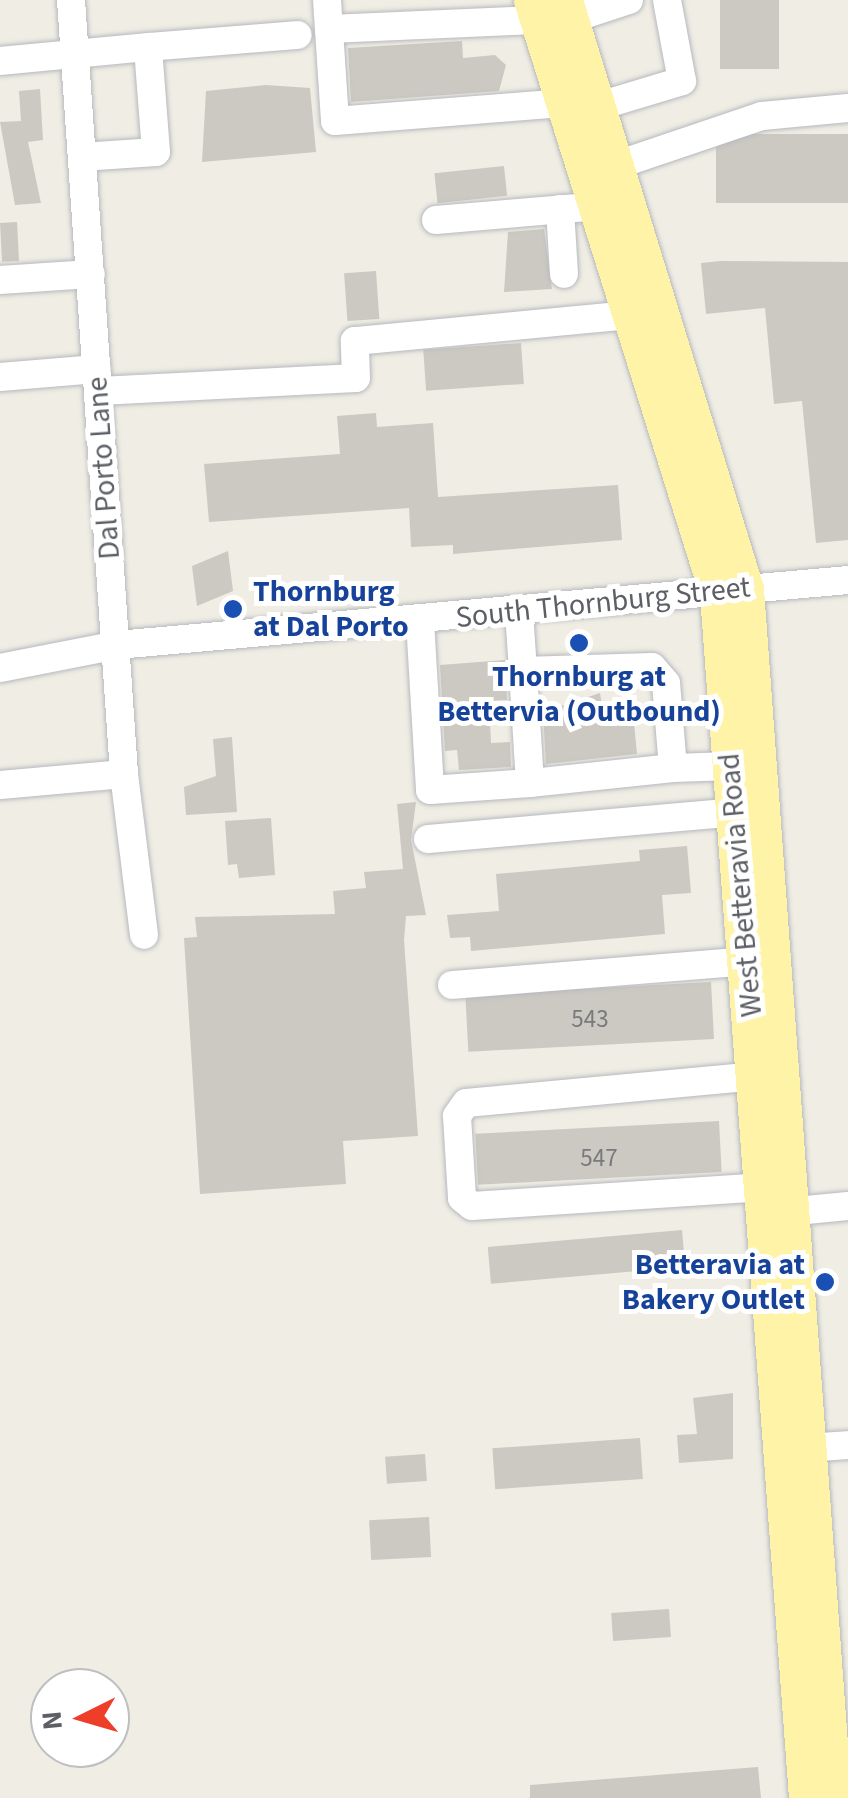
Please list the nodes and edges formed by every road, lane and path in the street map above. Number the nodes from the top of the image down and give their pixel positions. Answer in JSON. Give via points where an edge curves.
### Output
{"nodes":[{"id":1,"x":71,"y":0,"type":"edge"},
{"id":2,"x":327,"y":0,"type":"edge"},
{"id":3,"x":629,"y":0,"type":"edge"},
{"id":4,"x":667,"y":0,"type":"edge"},
{"id":5,"x":551,"y":10,"type":"edge"},
{"id":6,"x":329,"y":29,"type":"junction"},
{"id":7,"x":298,"y":35,"type":"dead end"},
{"id":8,"x":148,"y":47,"type":"junction"},
{"id":9,"x":75,"y":55,"type":"junction"},
{"id":10,"x":0,"y":61,"type":"edge"},
{"id":11,"x":580,"y":105,"type":"junction"},
{"id":12,"x":848,"y":108,"type":"edge"},
{"id":13,"x":82,"y":158,"type":"junction"},
{"id":14,"x":614,"y":166,"type":"junction"},
{"id":15,"x":598,"y":206,"type":"junction"},
{"id":16,"x":560,"y":209,"type":"junction"},
{"id":17,"x":436,"y":220,"type":"dead end"},
{"id":18,"x":90,"y":274,"type":"junction"},
{"id":19,"x":564,"y":274,"type":"dead end"},
{"id":20,"x":0,"y":280,"type":"edge"},
{"id":21,"x":632,"y":315,"type":"junction"},
{"id":22,"x":0,"y":377,"type":"edge"},
{"id":23,"x":98,"y":380,"type":"junction"},
{"id":24,"x":848,"y":580,"type":"edge"},
{"id":25,"x":732,"y":591,"type":"junction"},
{"id":26,"x":519,"y":612,"type":"junction"},
{"id":27,"x":420,"y":621,"type":"junction"},
{"id":28,"x":117,"y":645,"type":"junction"},
{"id":29,"x":0,"y":668,"type":"edge"},
{"id":30,"x":523,"y":670,"type":"junction"},
{"id":31,"x":731,"y":766,"type":"junction"},
{"id":32,"x":674,"y":768,"type":"junction"},
{"id":33,"x":124,"y":774,"type":"junction"},
{"id":34,"x":530,"y":783,"type":"junction"},
{"id":35,"x":0,"y":785,"type":"edge"},
{"id":36,"x":735,"y":812,"type":"junction"},
{"id":37,"x":428,"y":839,"type":"dead end"},
{"id":38,"x":144,"y":934,"type":"dead end"},
{"id":39,"x":748,"y":961,"type":"junction"},
{"id":40,"x":452,"y":984,"type":"dead end"},
{"id":41,"x":757,"y":1076,"type":"junction"},
{"id":42,"x":765,"y":1186,"type":"junction"},
{"id":43,"x":848,"y":1206,"type":"edge"},
{"id":44,"x":796,"y":1211,"type":"junction"},
{"id":45,"x":848,"y":1444,"type":"edge"},
{"id":46,"x":795,"y":1449,"type":"junction"},
{"id":47,"x":836,"y":1655,"type":"edge"},
{"id":48,"x":806,"y":1798,"type":"edge"},
{"id":49,"x":834,"y":1798,"type":"edge"}],
"edges":[{"from":1,"to":9,"type":"street","name":"Dal Porto Lane"},
{"from":2,"to":6,"type":"street"},
{"from":3,"to":5,"type":"street"},
{"from":4,"to":11,"type":"street","via":[[682,82]]},
{"from":5,"to":6,"type":"street"},
{"from":5,"to":11,"type":"main road","name":"West Betteravia Road"},
{"from":6,"to":11,"type":"street","via":[[335,120]]},
{"from":7,"to":8,"type":"street"},
{"from":8,"to":9,"type":"street"},
{"from":8,"to":13,"type":"street","via":[[156,152]]},
{"from":9,"to":10,"type":"street"},
{"from":9,"to":13,"type":"street","name":"Dal Porto Lane"},
{"from":11,"to":14,"type":"main road","name":"West Betteravia Road"},
{"from":11,"to":15,"type":"main road","name":"West Betteravia Road"},
{"from":12,"to":14,"type":"street","via":[[762,116]]},
{"from":13,"to":18,"type":"street","name":"Dal Porto Lane"},
{"from":14,"to":25,"type":"main road","name":"West Betteravia Road"},
{"from":15,"to":16,"type":"street"},
{"from":15,"to":21,"type":"main road","name":"West Betteravia Road"},
{"from":16,"to":17,"type":"street"},
{"from":16,"to":19,"type":"street"},
{"from":18,"to":20,"type":"street"},
{"from":18,"to":23,"type":"street","name":"Dal Porto Lane"},
{"from":21,"to":23,"type":"street","via":[[355,341],[356,378]]},
{"from":21,"to":25,"type":"main road","name":"West Betteravia Road"},
{"from":22,"to":23,"type":"street"},
{"from":23,"to":28,"type":"street","name":"Dal Porto Lane"},
{"from":24,"to":25,"type":"street","name":"South Thornburg Street"},
{"from":25,"to":26,"type":"street","name":"South Thornburg Street"},
{"from":25,"to":31,"type":"main road","name":"West Betteravia Road"},
{"from":25,"to":44,"type":"main road","name":"West Betteravia Road"},
{"from":26,"to":27,"type":"street","name":"South Thornburg Street"},
{"from":26,"to":30,"type":"street"},
{"from":27,"to":28,"type":"street","name":"South Thornburg Street"},
{"from":27,"to":34,"type":"street","via":[[430,790]]},
{"from":28,"to":29,"type":"street","name":"South Thornburg Street"},
{"from":28,"to":33,"type":"street","name":"Dal Porto Lane"},
{"from":30,"to":32,"type":"street","via":[[652,668],[666,684]]},
{"from":30,"to":34,"type":"street"},
{"from":31,"to":32,"type":"street"},
{"from":31,"to":36,"type":"main road","name":"West Betteravia Road"},
{"from":32,"to":34,"type":"street"},
{"from":33,"to":35,"type":"street"},
{"from":33,"to":38,"type":"street","name":"Dal Porto Lane"},
{"from":36,"to":37,"type":"street"},
{"from":36,"to":39,"type":"main road","name":"West Betteravia Road"},
{"from":39,"to":40,"type":"street"},
{"from":39,"to":41,"type":"main road","name":"West Betteravia Road"},
{"from":41,"to":42,"type":"main road","name":"West Betteravia Road"},
{"from":41,"to":42,"type":"street","via":[[466,1103],[457,1116],[462,1198],[472,1206]]},
{"from":42,"to":46,"type":"main road","name":"West Betteravia Road"},
{"from":43,"to":44,"type":"street"},
{"from":44,"to":46,"type":"main road","name":"West Betteravia Road"},
{"from":45,"to":46,"type":"street"},
{"from":46,"to":47,"type":"main road","name":"West Betteravia Road"},
{"from":46,"to":48,"type":"main road","name":"West Betteravia Road"},
{"from":47,"to":49,"type":"main road","name":"West Betteravia Road"}]}
